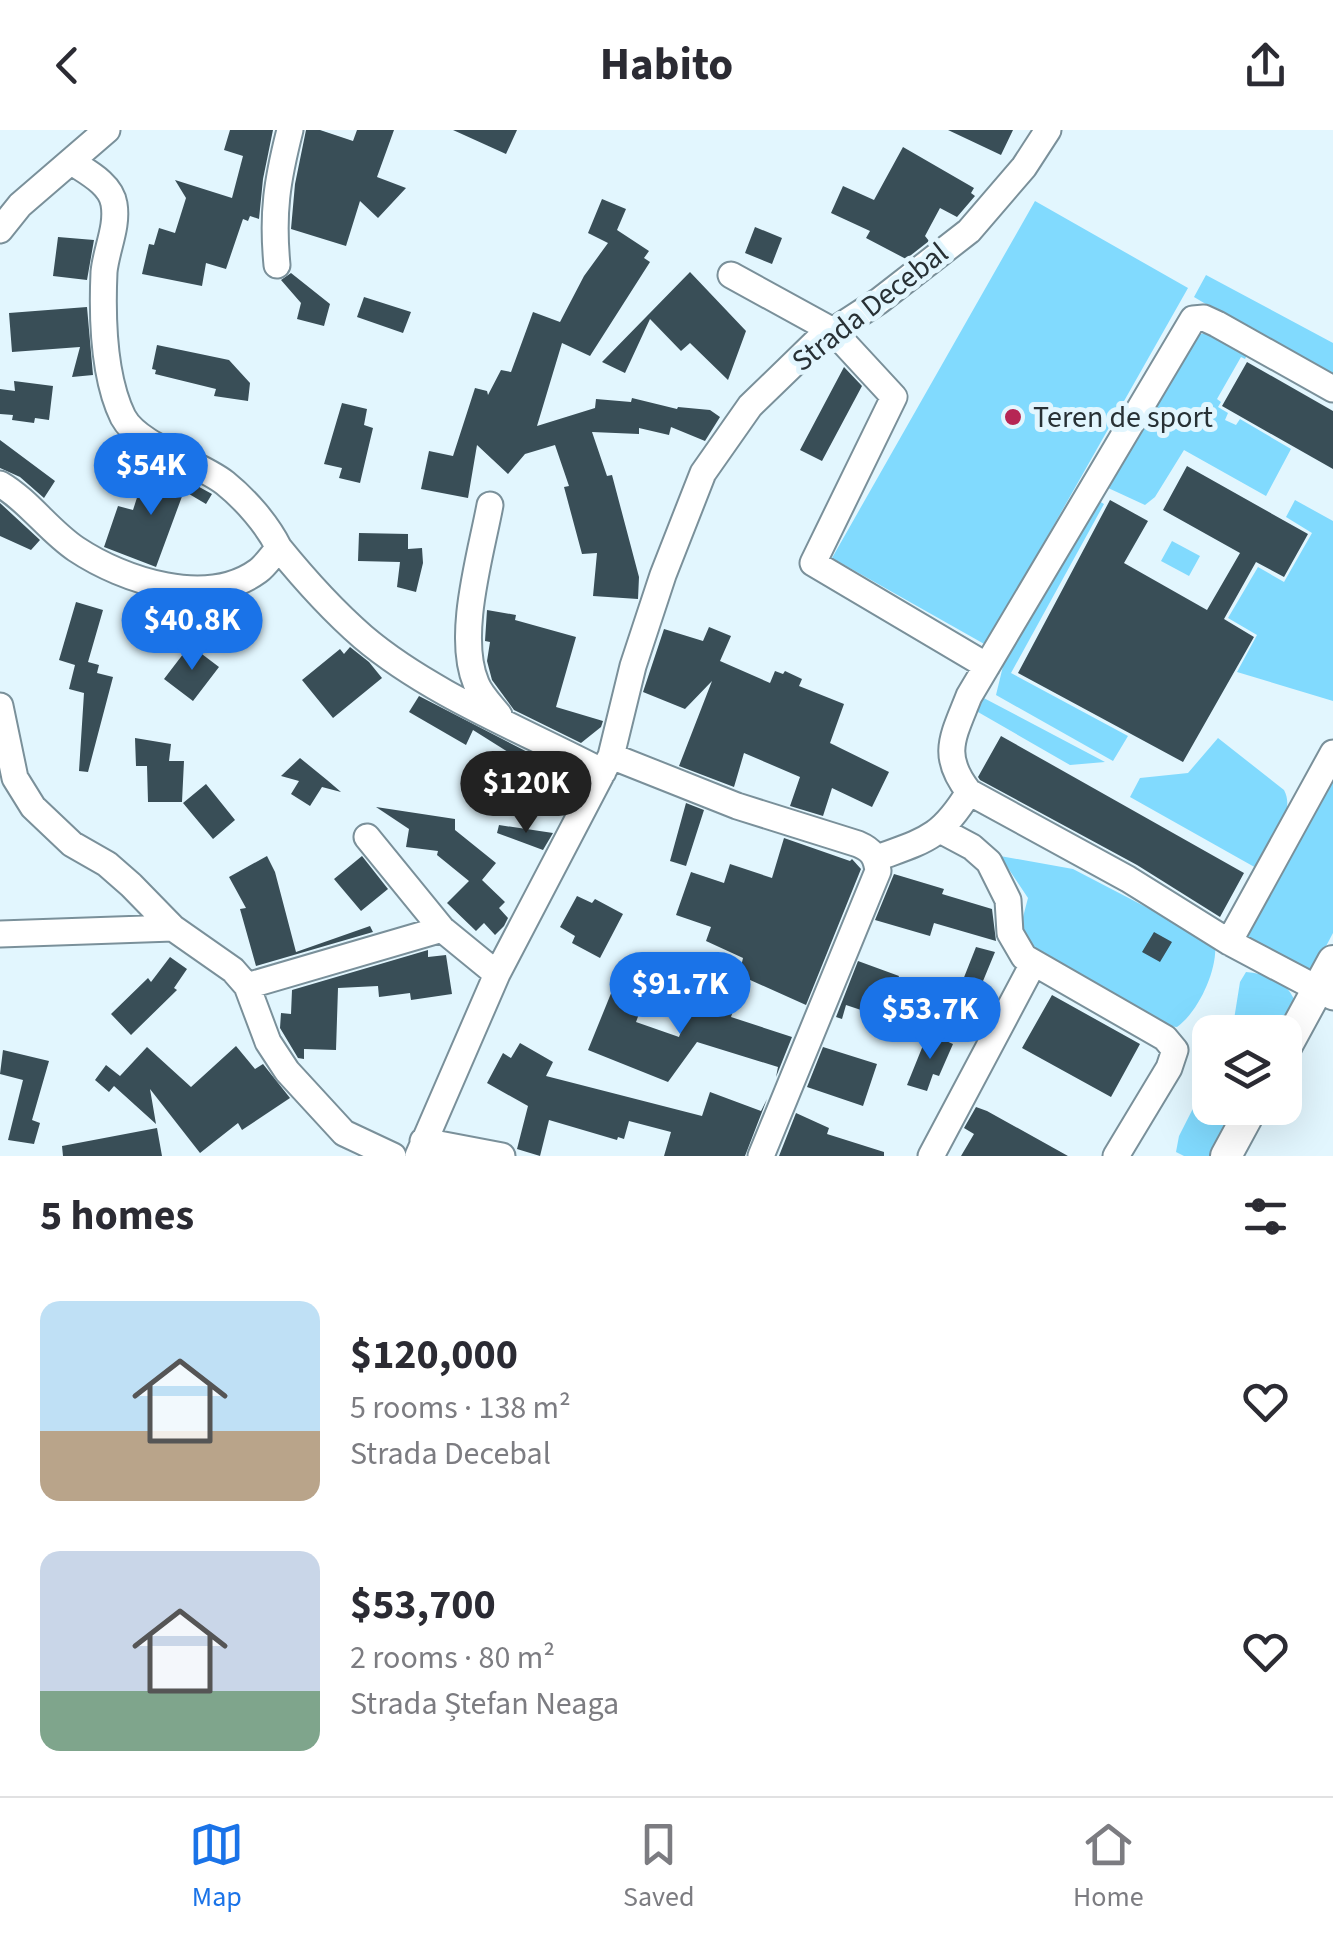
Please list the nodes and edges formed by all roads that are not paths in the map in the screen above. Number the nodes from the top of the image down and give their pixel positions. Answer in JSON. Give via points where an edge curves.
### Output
{"nodes":[{"id":1,"x":108,"y":130,"type":"edge"},
{"id":2,"x":290,"y":130,"type":"edge"},
{"id":3,"x":1048,"y":130,"type":"edge"},
{"id":4,"x":72,"y":162,"type":"junction"},
{"id":5,"x":0,"y":230,"type":"edge"},
{"id":6,"x":277,"y":265,"type":"dead end"},
{"id":7,"x":731,"y":275,"type":"dead end"},
{"id":8,"x":833,"y":331,"type":"junction"},
{"id":9,"x":1333,"y":389,"type":"edge"},
{"id":10,"x":0,"y":484,"type":"edge"},
{"id":11,"x":490,"y":505,"type":"dead end"},
{"id":12,"x":279,"y":548,"type":"junction"},
{"id":13,"x":987,"y":666,"type":"junction"},
{"id":14,"x":0,"y":706,"type":"edge"},
{"id":15,"x":502,"y":719,"type":"junction"},
{"id":16,"x":1333,"y":753,"type":"edge"},
{"id":17,"x":607,"y":764,"type":"junction"},
{"id":18,"x":970,"y":792,"type":"junction"},
{"id":19,"x":942,"y":831,"type":"junction"},
{"id":20,"x":367,"y":836,"type":"dead end"},
{"id":21,"x":877,"y":858,"type":"junction"},
{"id":22,"x":173,"y":928,"type":"junction"},
{"id":23,"x":442,"y":929,"type":"junction"},
{"id":24,"x":0,"y":934,"type":"edge"},
{"id":25,"x":1229,"y":942,"type":"junction"},
{"id":26,"x":1333,"y":961,"type":"edge"},
{"id":27,"x":1033,"y":964,"type":"junction"},
{"id":28,"x":496,"y":974,"type":"junction"},
{"id":29,"x":247,"y":986,"type":"junction"},
{"id":30,"x":1325,"y":993,"type":"edge"},
{"id":31,"x":1302,"y":1025,"type":"edge"},
{"id":32,"x":1243,"y":1125,"type":"edge"},
{"id":33,"x":420,"y":1148,"type":"edge"},
{"id":34,"x":393,"y":1156,"type":"edge"},
{"id":35,"x":502,"y":1156,"type":"edge"},
{"id":36,"x":760,"y":1156,"type":"edge"},
{"id":37,"x":931,"y":1156,"type":"edge"},
{"id":38,"x":1116,"y":1156,"type":"edge"},
{"id":39,"x":1226,"y":1156,"type":"edge"}],
"edges":[{"from":1,"to":4,"type":"street"},
{"from":2,"to":6,"type":"street","via":[[273,220]]},
{"from":3,"to":8,"type":"street","name":"Strada Decebal","via":[[969,230]]},
{"from":4,"to":5,"type":"street","via":[[20,204]]},
{"from":4,"to":12,"type":"street","via":[[109,190],[114,204],[104,270],[106,339],[124,420],[225,483]]},
{"from":7,"to":8,"type":"street"},
{"from":8,"to":13,"type":"street","via":[[894,397],[813,563]]},
{"from":8,"to":17,"type":"street","name":"Strada Decebal","via":[[750,406],[703,473],[663,575]]},
{"from":9,"to":13,"type":"street","via":[[1217,324],[1193,320]]},
{"from":10,"to":12,"type":"street","via":[[76,549],[174,587],[210,590],[238,582]]},
{"from":11,"to":15,"type":"street","via":[[469,650],[476,684]]},
{"from":12,"to":15,"type":"street","via":[[365,638]]},
{"from":13,"to":18,"type":"street","via":[[951,741],[954,772]]},
{"from":14,"to":22,"type":"street","via":[[15,778],[33,807],[132,885]]},
{"from":15,"to":17,"type":"street"},
{"from":16,"to":25,"type":"street"},
{"from":17,"to":21,"type":"street","via":[[858,844]]},
{"from":17,"to":28,"type":"street","name":"Strada Decebal"},
{"from":18,"to":19,"type":"street"},
{"from":18,"to":25,"type":"street"},
{"from":19,"to":21,"type":"street"},
{"from":19,"to":27,"type":"street","via":[[989,862],[1008,900],[1010,933]]},
{"from":20,"to":23,"type":"street"},
{"from":21,"to":36,"type":"street","via":[[878,870]]},
{"from":22,"to":24,"type":"street"},
{"from":22,"to":29,"type":"street"},
{"from":23,"to":28,"type":"street"},
{"from":23,"to":29,"type":"street"},
{"from":25,"to":30,"type":"street"},
{"from":26,"to":30,"type":"main road"},
{"from":27,"to":37,"type":"street"},
{"from":27,"to":38,"type":"street","via":[[1165,1038],[1175,1050]]},
{"from":28,"to":33,"type":"street","name":"Strada Decebal"},
{"from":29,"to":34,"type":"street","via":[[287,1071],[344,1133]]},
{"from":30,"to":31,"type":"main road"},
{"from":32,"to":39,"type":"main road"},
{"from":33,"to":35,"type":"street"}]}
